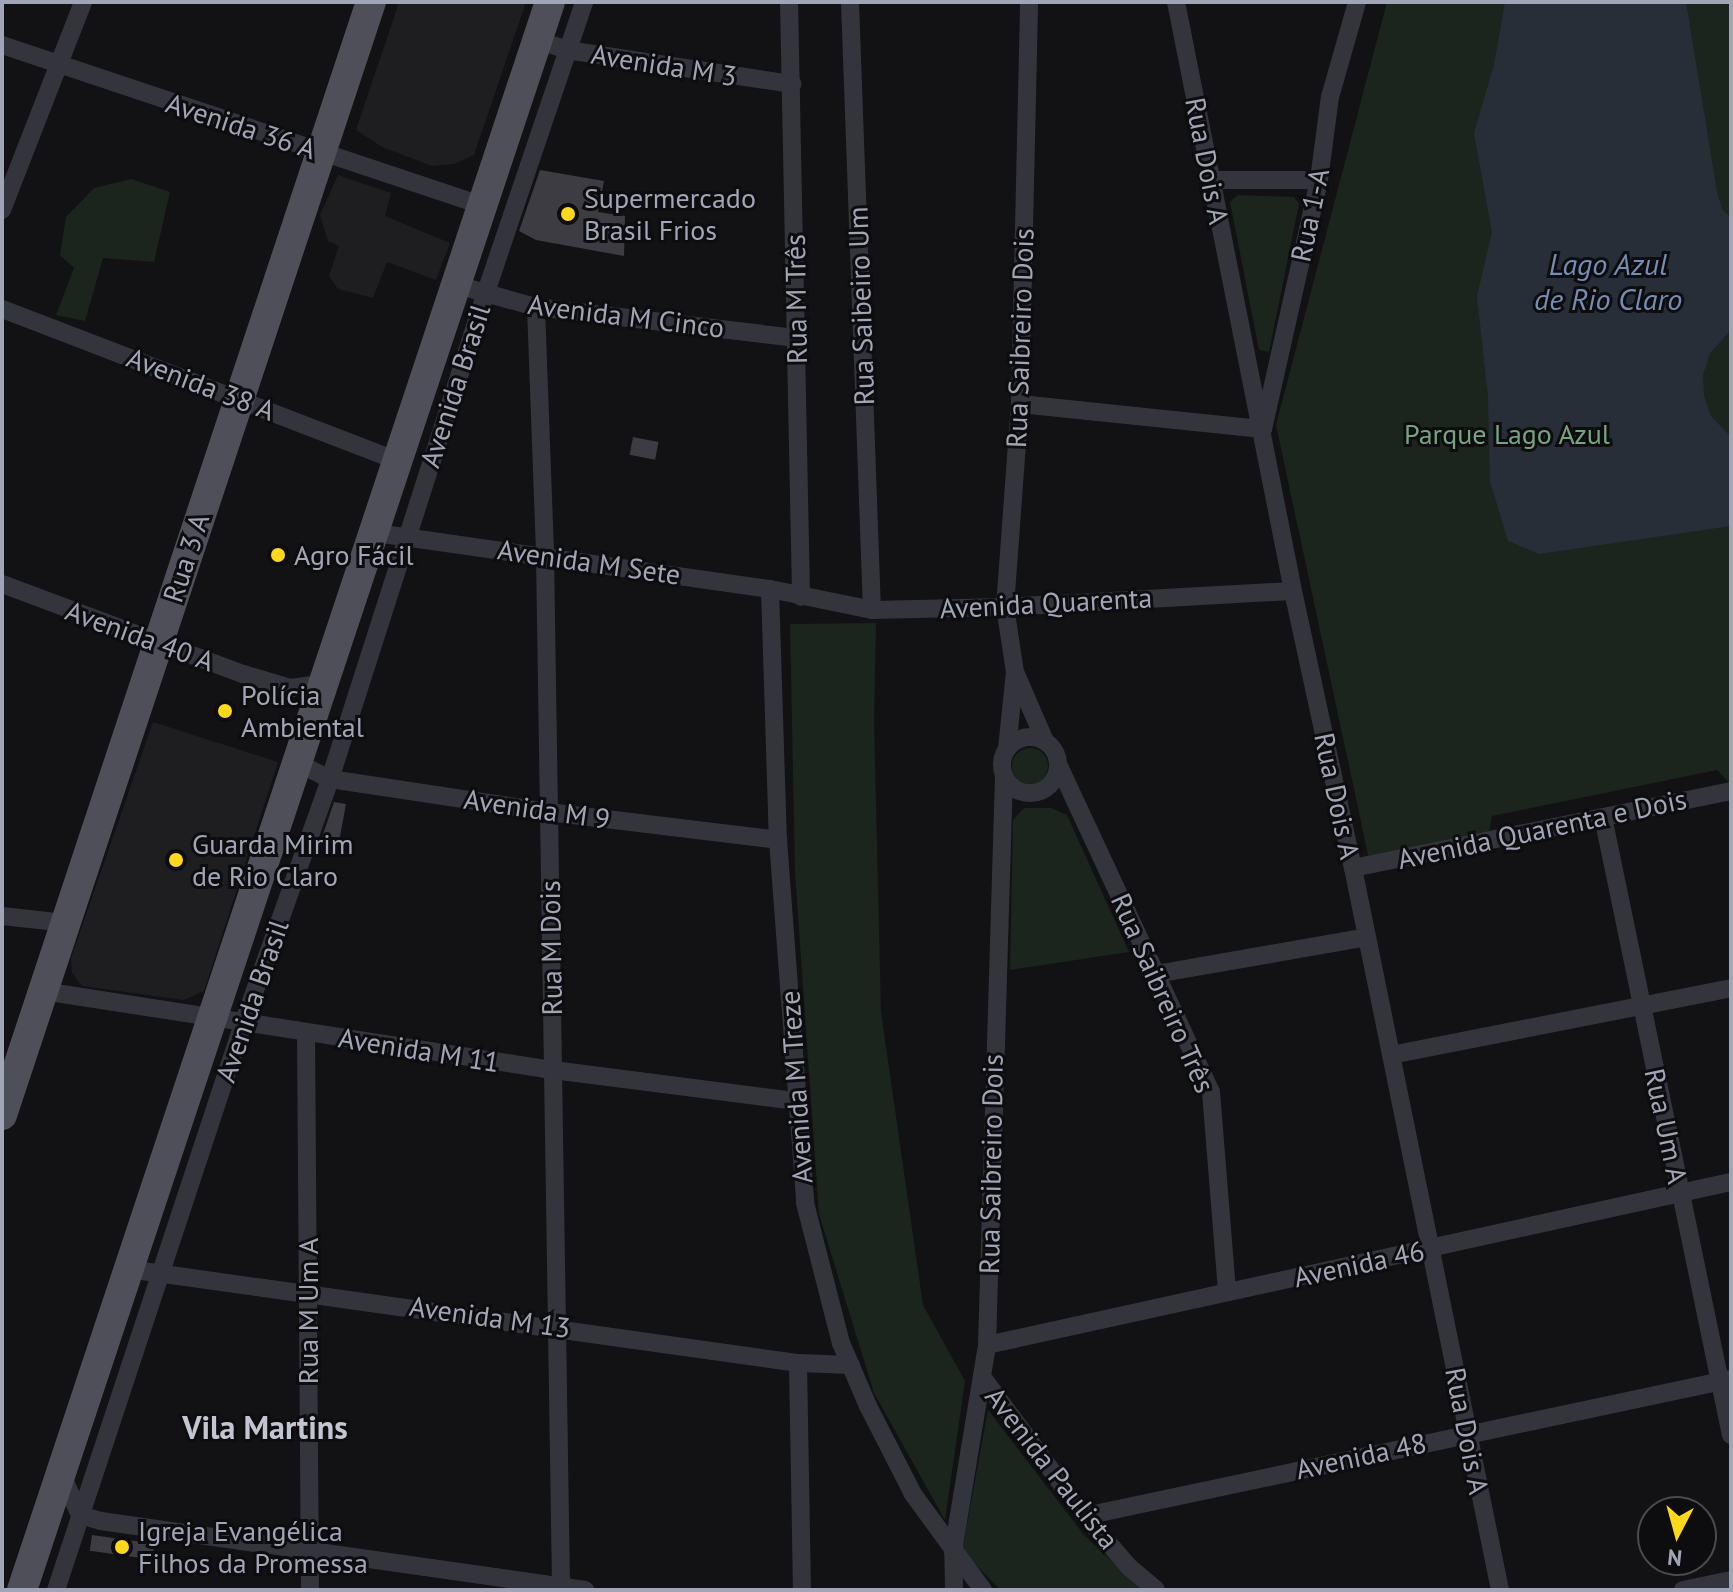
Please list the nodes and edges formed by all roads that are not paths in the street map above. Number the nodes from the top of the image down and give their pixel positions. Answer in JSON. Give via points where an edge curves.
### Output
{"nodes":[{"id":1,"x":83,"y":2,"type":"edge"},
{"id":2,"x":371,"y":2,"type":"edge"},
{"id":3,"x":550,"y":2,"type":"edge"},
{"id":4,"x":584,"y":2,"type":"edge"},
{"id":5,"x":789,"y":2,"type":"edge"},
{"id":6,"x":850,"y":2,"type":"edge"},
{"id":7,"x":1029,"y":2,"type":"edge"},
{"id":8,"x":1176,"y":2,"type":"edge"},
{"id":9,"x":1357,"y":2,"type":"edge"},
{"id":10,"x":537,"y":40,"type":"junction"},
{"id":11,"x":2,"y":45,"type":"edge"},
{"id":12,"x":567,"y":50,"type":"junction"},
{"id":13,"x":58,"y":65,"type":"junction"},
{"id":14,"x":792,"y":84,"type":"junction"},
{"id":15,"x":321,"y":152,"type":"junction"},
{"id":16,"x":1211,"y":180,"type":"junction"},
{"id":17,"x":1319,"y":180,"type":"junction"},
{"id":18,"x":481,"y":205,"type":"junction"},
{"id":19,"x":2,"y":210,"type":"edge"},
{"id":20,"x":471,"y":290,"type":"junction"},
{"id":21,"x":536,"y":307,"type":"junction"},
{"id":22,"x":2,"y":309,"type":"edge"},
{"id":23,"x":797,"y":338,"type":"junction"},
{"id":24,"x":240,"y":399,"type":"junction"},
{"id":25,"x":1020,"y":404,"type":"junction"},
{"id":26,"x":1263,"y":429,"type":"junction"},
{"id":27,"x":399,"y":461,"type":"junction"},
{"id":28,"x":376,"y":533,"type":"junction"},
{"id":29,"x":406,"y":537,"type":"junction"},
{"id":30,"x":545,"y":555,"type":"junction"},
{"id":31,"x":2,"y":584,"type":"edge"},
{"id":32,"x":770,"y":589,"type":"junction"},
{"id":33,"x":1293,"y":591,"type":"junction"},
{"id":34,"x":801,"y":597,"type":"junction"},
{"id":35,"x":1005,"y":607,"type":"junction"},
{"id":36,"x":872,"y":610,"type":"junction"},
{"id":37,"x":159,"y":642,"type":"junction"},
{"id":38,"x":1015,"y":672,"type":"junction"},
{"id":39,"x":326,"y":683,"type":"junction"},
{"id":40,"x":1045,"y":741,"type":"junction"},
{"id":41,"x":1007,"y":749,"type":"junction"},
{"id":42,"x":300,"y":764,"type":"junction"},
{"id":43,"x":1058,"y":764,"type":"junction"},
{"id":44,"x":1004,"y":775,"type":"junction"},
{"id":45,"x":330,"y":779,"type":"junction"},
{"id":46,"x":1052,"y":782,"type":"junction"},
{"id":47,"x":1731,"y":791,"type":"edge"},
{"id":48,"x":1074,"y":798,"type":"junction"},
{"id":49,"x":548,"y":812,"type":"junction"},
{"id":50,"x":1603,"y":817,"type":"junction"},
{"id":51,"x":778,"y":840,"type":"junction"},
{"id":52,"x":1353,"y":868,"type":"junction"},
{"id":53,"x":3,"y":914,"type":"edge"},
{"id":54,"x":65,"y":923,"type":"junction"},
{"id":55,"x":1367,"y":937,"type":"junction"},
{"id":56,"x":1156,"y":974,"type":"junction"},
{"id":57,"x":1731,"y":988,"type":"edge"},
{"id":58,"x":43,"y":991,"type":"junction"},
{"id":59,"x":1642,"y":1007,"type":"junction"},
{"id":60,"x":212,"y":1020,"type":"junction"},
{"id":61,"x":243,"y":1024,"type":"junction"},
{"id":62,"x":306,"y":1032,"type":"junction"},
{"id":63,"x":1391,"y":1055,"type":"junction"},
{"id":64,"x":553,"y":1070,"type":"junction"},
{"id":65,"x":7,"y":1082,"type":"edge"},
{"id":66,"x":796,"y":1101,"type":"junction"},
{"id":67,"x":2,"y":1115,"type":"edge"},
{"id":68,"x":1731,"y":1182,"type":"edge"},
{"id":69,"x":1680,"y":1193,"type":"junction"},
{"id":70,"x":1431,"y":1249,"type":"junction"},
{"id":71,"x":128,"y":1269,"type":"junction"},
{"id":72,"x":161,"y":1272,"type":"junction"},
{"id":73,"x":308,"y":1292,"type":"junction"},
{"id":74,"x":1227,"y":1292,"type":"junction"},
{"id":75,"x":556,"y":1327,"type":"junction"},
{"id":76,"x":987,"y":1345,"type":"junction"},
{"id":77,"x":798,"y":1363,"type":"junction"},
{"id":78,"x":851,"y":1365,"type":"junction"},
{"id":79,"x":983,"y":1378,"type":"junction"},
{"id":80,"x":1725,"y":1380,"type":"edge"},
{"id":81,"x":1468,"y":1433,"type":"junction"},
{"id":82,"x":1731,"y":1435,"type":"edge"},
{"id":83,"x":61,"y":1473,"type":"junction"},
{"id":84,"x":80,"y":1515,"type":"junction"},
{"id":85,"x":1085,"y":1516,"type":"junction"},
{"id":86,"x":310,"y":1550,"type":"junction"},
{"id":87,"x":953,"y":1551,"type":"junction"},
{"id":88,"x":1731,"y":1580,"type":"edge"},
{"id":89,"x":561,"y":1588,"type":"edge"},
{"id":90,"x":22,"y":1590,"type":"edge"},
{"id":91,"x":56,"y":1590,"type":"edge"},
{"id":92,"x":310,"y":1590,"type":"edge"},
{"id":93,"x":585,"y":1590,"type":"edge"},
{"id":94,"x":802,"y":1590,"type":"edge"},
{"id":95,"x":954,"y":1590,"type":"edge"},
{"id":96,"x":983,"y":1590,"type":"edge"},
{"id":97,"x":1156,"y":1590,"type":"edge"},
{"id":98,"x":1500,"y":1590,"type":"edge"},
{"id":99,"x":1683,"y":1590,"type":"edge"}],
"edges":[{"from":1,"to":13,"type":"street"},
{"from":2,"to":15,"type":"main road","name":"Rua 3 A"},
{"from":3,"to":10,"type":"main road","name":"Avenida Brasil"},
{"from":4,"to":12,"type":"street","name":"Avenida Brasil"},
{"from":5,"to":14,"type":"street","name":"Rua M Três"},
{"from":6,"to":36,"type":"street","name":"Rua Saibeiro Um"},
{"from":7,"to":25,"type":"street","name":"Rua Saibreiro Dois"},
{"from":8,"to":16,"type":"street","name":"Rua Dois A"},
{"from":9,"to":17,"type":"street","name":"Rua 1-A","via":[[1330,97]]},
{"from":10,"to":12,"type":"street","name":"Avenida M 3"},
{"from":10,"to":18,"type":"main road","name":"Avenida Brasil"},
{"from":11,"to":13,"type":"street","name":"Avenida 36 A"},
{"from":12,"to":14,"type":"street","name":"Avenida M 3"},
{"from":12,"to":20,"type":"street","name":"Avenida Brasil"},
{"from":13,"to":15,"type":"street","name":"Avenida 36 A"},
{"from":13,"to":19,"type":"street"},
{"from":14,"to":23,"type":"street","name":"Rua M Três"},
{"from":15,"to":18,"type":"street","name":"Avenida 36 A"},
{"from":15,"to":24,"type":"main road","name":"Rua 3 A"},
{"from":16,"to":17,"type":"street"},
{"from":16,"to":26,"type":"street","name":"Rua Dois A"},
{"from":17,"to":26,"type":"street","name":"Rua 1-A"},
{"from":18,"to":20,"type":"main road","name":"Avenida Brasil"},
{"from":20,"to":21,"type":"street","name":"Avenida M Cinco"},
{"from":20,"to":27,"type":"main road","name":"Avenida Brasil"},
{"from":20,"to":29,"type":"street","name":"Avenida Brasil"},
{"from":21,"to":23,"type":"street","name":"Avenida M Cinco"},
{"from":21,"to":30,"type":"street","name":"Rua M Dois"},
{"from":22,"to":24,"type":"street","name":"Avenida 38 A"},
{"from":23,"to":34,"type":"street","name":"Rua M Três"},
{"from":24,"to":27,"type":"street","name":"Avenida 38 A"},
{"from":24,"to":37,"type":"main road","name":"Rua 3 A"},
{"from":25,"to":26,"type":"street"},
{"from":25,"to":35,"type":"street","name":"Rua Saibreiro Dois"},
{"from":26,"to":33,"type":"street","name":"Rua Dois A"},
{"from":27,"to":28,"type":"main road","name":"Avenida Brasil"},
{"from":28,"to":29,"type":"street","name":"Avenida M Sete"},
{"from":28,"to":39,"type":"main road","name":"Avenida Brasil"},
{"from":29,"to":30,"type":"street","name":"Avenida M Sete"},
{"from":29,"to":45,"type":"street","name":"Avenida Brasil"},
{"from":30,"to":32,"type":"street","name":"Avenida M Sete"},
{"from":30,"to":49,"type":"street","name":"Rua M Dois"},
{"from":31,"to":37,"type":"street","name":"Avenida 40 A"},
{"from":32,"to":34,"type":"street","name":"Avenida M Sete"},
{"from":32,"to":51,"type":"street","name":"Avenida M Treze"},
{"from":33,"to":35,"type":"street","name":"Avenida Quarenta"},
{"from":33,"to":52,"type":"street","name":"Rua Dois A"},
{"from":34,"to":36,"type":"street","name":"Avenida Quarenta"},
{"from":35,"to":36,"type":"street","name":"Avenida Quarenta"},
{"from":35,"to":38,"type":"street","name":"Rua Saibreiro Dois"},
{"from":37,"to":39,"type":"street","name":"Avenida 40 A","via":[[291,688]]},
{"from":37,"to":54,"type":"main road","name":"Rua 3 A"},
{"from":38,"to":40,"type":"street","name":"Rua Saibreiro Dois"},
{"from":38,"to":41,"type":"street","name":"Rua Saibreiro Dois"},
{"from":39,"to":42,"type":"main road","name":"Avenida Brasil"},
{"from":40,"to":41,"type":"street","via":[[1029,737]]},
{"from":40,"to":43,"type":"street"},
{"from":41,"to":44,"type":"street"},
{"from":42,"to":45,"type":"street","name":"Avenida M 9"},
{"from":42,"to":60,"type":"main road","name":"Avenida Brasil"},
{"from":43,"to":46,"type":"street"},
{"from":43,"to":48,"type":"street","name":"Rua Saibreiro Três"},
{"from":44,"to":46,"type":"street","via":[[1026,792]]},
{"from":44,"to":76,"type":"street","name":"Rua Saibreiro Dois"},
{"from":45,"to":49,"type":"street","name":"Avenida M 9"},
{"from":45,"to":61,"type":"street","name":"Avenida Brasil"},
{"from":46,"to":48,"type":"street","name":"Rua Saibreiro Três"},
{"from":47,"to":50,"type":"street","name":"Avenida Quarenta e Dois"},
{"from":48,"to":56,"type":"street","name":"Rua Saibreiro Três"},
{"from":49,"to":51,"type":"street","name":"Avenida M 9"},
{"from":49,"to":64,"type":"street","name":"Rua M Dois"},
{"from":50,"to":52,"type":"street","name":"Avenida Quarenta e Dois"},
{"from":50,"to":59,"type":"street","name":"Rua Um A"},
{"from":51,"to":66,"type":"street","name":"Avenida M Treze"},
{"from":52,"to":55,"type":"street","name":"Rua Dois A"},
{"from":53,"to":54,"type":"street"},
{"from":54,"to":58,"type":"main road","name":"Rua 3 A"},
{"from":55,"to":56,"type":"street"},
{"from":55,"to":63,"type":"street","name":"Rua Dois A"},
{"from":56,"to":74,"type":"street","name":"Rua Saibreiro Três","via":[[1213,1099]]},
{"from":57,"to":59,"type":"street"},
{"from":58,"to":60,"type":"street","name":"Avenida M 11"},
{"from":58,"to":65,"type":"main road","name":"Rua 3 A"},
{"from":59,"to":63,"type":"street"},
{"from":59,"to":69,"type":"street","name":"Rua Um A"},
{"from":60,"to":61,"type":"street","name":"Avenida M 11"},
{"from":60,"to":71,"type":"main road","name":"Avenida Brasil"},
{"from":61,"to":62,"type":"street","name":"Avenida M 11"},
{"from":61,"to":72,"type":"street","name":"Avenida Brasil"},
{"from":62,"to":64,"type":"street","name":"Avenida M 11"},
{"from":62,"to":73,"type":"street","name":"Rua M Um A"},
{"from":63,"to":70,"type":"street","name":"Rua Dois A"},
{"from":64,"to":66,"type":"street","name":"Avenida M 11"},
{"from":64,"to":75,"type":"street","name":"Rua M Dois"},
{"from":65,"to":67,"type":"main road","name":"Rua 3 A"},
{"from":66,"to":78,"type":"street","name":"Avenida M Treze","via":[[805,1203],[825,1289]]},
{"from":68,"to":69,"type":"street","name":"Avenida 46"},
{"from":69,"to":70,"type":"street","name":"Avenida 46"},
{"from":69,"to":80,"type":"street","name":"Rua Um A"},
{"from":70,"to":74,"type":"street","name":"Avenida 46"},
{"from":70,"to":81,"type":"street","name":"Rua Dois A"},
{"from":71,"to":72,"type":"street","name":"Avenida M 13"},
{"from":71,"to":83,"type":"main road","name":"Avenida Brasil"},
{"from":72,"to":73,"type":"street","name":"Avenida M 13"},
{"from":72,"to":84,"type":"street","name":"Avenida Brasil"},
{"from":73,"to":75,"type":"street","name":"Avenida M 13"},
{"from":73,"to":86,"type":"street","name":"Rua M Um A"},
{"from":74,"to":76,"type":"street","name":"Avenida 46"},
{"from":75,"to":77,"type":"street","name":"Avenida M 13"},
{"from":75,"to":89,"type":"street","name":"Rua M Dois"},
{"from":76,"to":79,"type":"street","name":"Rua Saibreiro Dois"},
{"from":77,"to":78,"type":"street","name":"Avenida M 13"},
{"from":77,"to":94,"type":"street"},
{"from":78,"to":87,"type":"street","name":"Avenida M Treze","via":[[913,1494]]},
{"from":79,"to":85,"type":"street","name":"Avenida Paulista"},
{"from":79,"to":87,"type":"street","name":"Rua Saibreiro Dois"},
{"from":80,"to":81,"type":"street","name":"Avenida 48"},
{"from":80,"to":82,"type":"street","name":"Rua Um A"},
{"from":81,"to":85,"type":"street","name":"Avenida 48"},
{"from":81,"to":98,"type":"street","name":"Rua Dois A"},
{"from":83,"to":84,"type":"street"},
{"from":83,"to":90,"type":"main road","name":"Avenida Brasil"},
{"from":84,"to":86,"type":"street"},
{"from":84,"to":91,"type":"street","name":"Avenida Brasil"},
{"from":85,"to":97,"type":"street","name":"Avenida Paulista"},
{"from":86,"to":89,"type":"street"},
{"from":86,"to":92,"type":"street","name":"Rua M Um A"},
{"from":87,"to":95,"type":"street","name":"Rua Saibreiro Dois"},
{"from":87,"to":96,"type":"street","name":"Avenida M Treze"},
{"from":88,"to":99,"type":"street"},
{"from":89,"to":93,"type":"street"}]}
